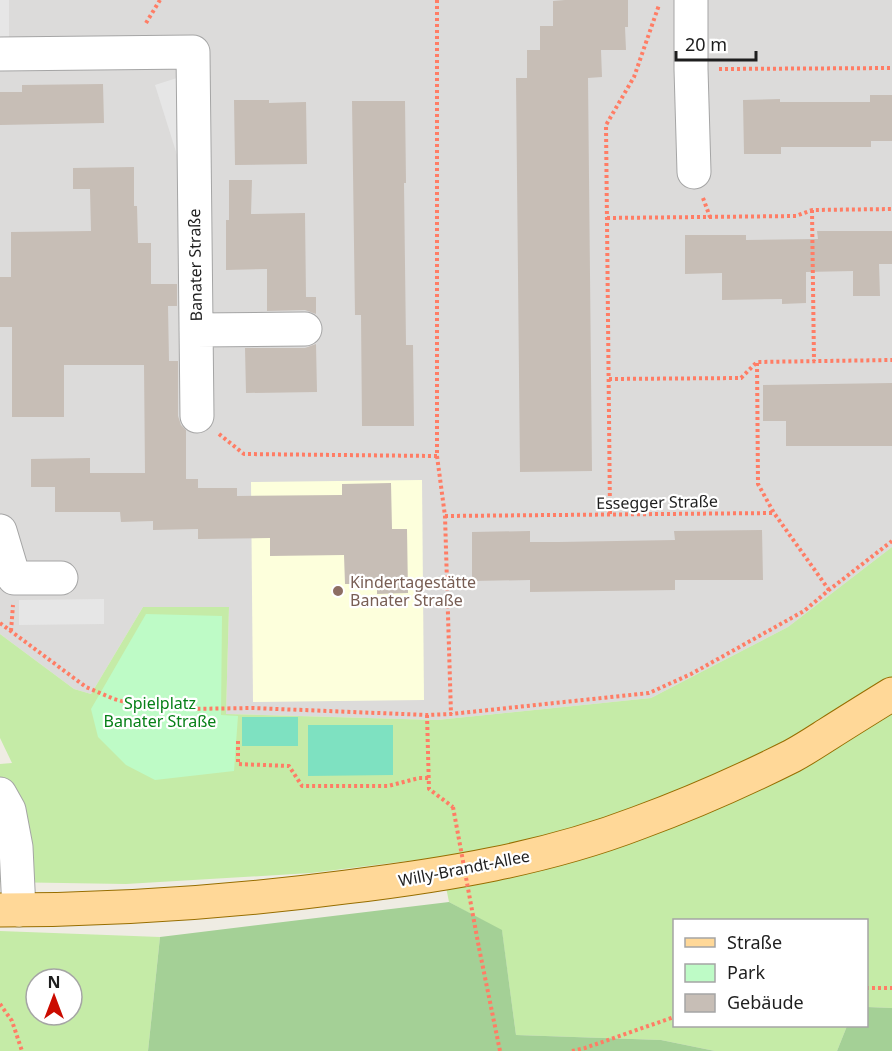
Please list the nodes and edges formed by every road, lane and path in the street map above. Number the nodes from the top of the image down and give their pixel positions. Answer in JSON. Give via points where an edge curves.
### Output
{"nodes":[{"id":1,"x":437,"y":0,"type":"edge"},
{"id":2,"x":661,"y":0,"type":"edge"},
{"id":3,"x":691,"y":0,"type":"edge"},
{"id":4,"x":0,"y":54,"type":"edge"},
{"id":5,"x":691,"y":69,"type":"junction"},
{"id":6,"x":892,"y":69,"type":"edge"},
{"id":7,"x":694,"y":172,"type":"dead end"},
{"id":8,"x":812,"y":210,"type":"junction"},
{"id":9,"x":892,"y":210,"type":"edge"},
{"id":10,"x":607,"y":218,"type":"junction"},
{"id":11,"x":305,"y":329,"type":"dead end"},
{"id":12,"x":196,"y":330,"type":"junction"},
{"id":13,"x":892,"y":360,"type":"edge"},
{"id":14,"x":757,"y":362,"type":"junction"},
{"id":15,"x":814,"y":362,"type":"junction"},
{"id":16,"x":609,"y":379,"type":"junction"},
{"id":17,"x":197,"y":416,"type":"joint"},
{"id":18,"x":437,"y":456,"type":"junction"},
{"id":19,"x":774,"y":513,"type":"junction"},
{"id":20,"x":610,"y":514,"type":"junction"},
{"id":21,"x":445,"y":516,"type":"junction"},
{"id":22,"x":0,"y":531,"type":"edge"},
{"id":23,"x":892,"y":541,"type":"edge"},
{"id":24,"x":61,"y":578,"type":"dead end"},
{"id":25,"x":829,"y":590,"type":"junction"},
{"id":26,"x":0,"y":623,"type":"edge"},
{"id":27,"x":892,"y":694,"type":"edge"},
{"id":28,"x":451,"y":714,"type":"junction"},
{"id":29,"x":427,"y":715,"type":"junction"},
{"id":30,"x":238,"y":741,"type":"dead end"},
{"id":31,"x":429,"y":778,"type":"junction"},
{"id":32,"x":0,"y":794,"type":"edge"},
{"id":33,"x":10,"y":910,"type":"edge"},
{"id":34,"x":868,"y":988,"type":"edge"},
{"id":35,"x":892,"y":988,"type":"edge"},
{"id":36,"x":0,"y":1004,"type":"edge"},
{"id":37,"x":673,"y":1018,"type":"edge"},
{"id":38,"x":22,"y":1051,"type":"edge"},
{"id":39,"x":500,"y":1051,"type":"edge"},
{"id":40,"x":572,"y":1051,"type":"edge"}],
"edges":[{"from":1,"to":18,"type":"path"},
{"from":2,"to":10,"type":"path","via":[[634,77],[606,125]]},
{"from":3,"to":5,"type":"street"},
{"from":4,"to":12,"type":"street","name":"Banater Straße","via":[[193,52]]},
{"from":5,"to":6,"type":"path"},
{"from":5,"to":7,"type":"street"},
{"from":8,"to":9,"type":"path"},
{"from":8,"to":10,"type":"path","via":[[796,216]]},
{"from":8,"to":15,"type":"path"},
{"from":10,"to":16,"type":"path"},
{"from":11,"to":12,"type":"street"},
{"from":12,"to":17,"type":"street","name":"Banater Straße"},
{"from":13,"to":15,"type":"path"},
{"from":14,"to":15,"type":"path"},
{"from":14,"to":16,"type":"path","via":[[741,378]]},
{"from":14,"to":19,"type":"path","via":[[758,484]]},
{"from":16,"to":20,"type":"path"},
{"from":17,"to":18,"type":"path","via":[[244,454]]},
{"from":18,"to":21,"type":"path"},
{"from":19,"to":20,"type":"path","name":"Essegger Straße"},
{"from":19,"to":25,"type":"path"},
{"from":20,"to":21,"type":"path","name":"Essegger Straße"},
{"from":21,"to":28,"type":"path"},
{"from":22,"to":24,"type":"street","via":[[14,578]]},
{"from":23,"to":25,"type":"path"},
{"from":25,"to":28,"type":"path","via":[[804,611],[649,693]]},
{"from":26,"to":29,"type":"path","via":[[86,687],[132,704],[185,709]]},
{"from":27,"to":33,"type":"main road","name":"Willy-Brandt-Allee","via":[[775,764],[637,824],[561,848],[486,866],[298,893],[185,904]]},
{"from":28,"to":29,"type":"path"},
{"from":29,"to":31,"type":"path"},
{"from":30,"to":31,"type":"path","via":[[238,764],[289,765],[302,786],[388,786]]},
{"from":31,"to":39,"type":"path","bridge":true,"via":[[429,789],[453,807]]},
{"from":32,"to":33,"type":"street","via":[[9,810],[16,847]]},
{"from":34,"to":35,"type":"path"},
{"from":36,"to":38,"type":"path","via":[[12,1022]]},
{"from":37,"to":40,"type":"path"}]}
